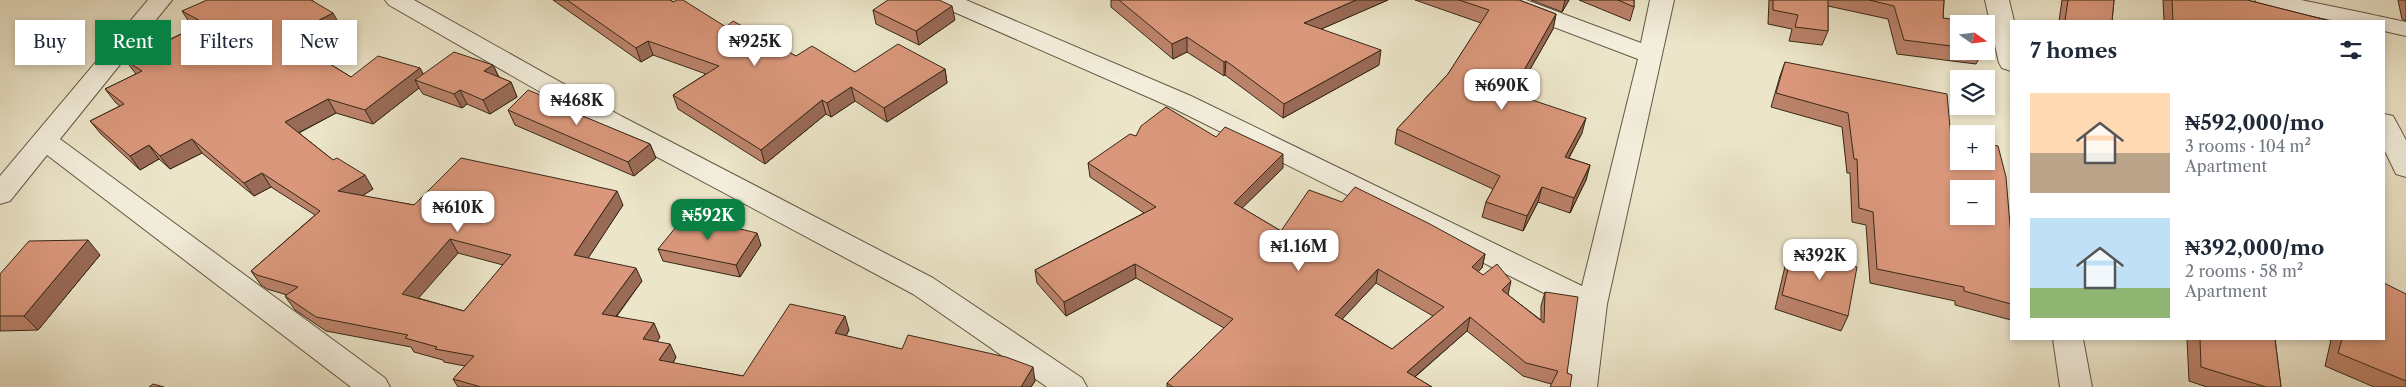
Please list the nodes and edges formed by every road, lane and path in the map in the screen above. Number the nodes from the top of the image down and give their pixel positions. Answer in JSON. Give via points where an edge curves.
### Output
{"nodes":[{"id":1,"x":160,"y":0,"type":"edge"},
{"id":2,"x":397,"y":0,"type":"edge"},
{"id":3,"x":946,"y":0,"type":"edge"},
{"id":4,"x":1504,"y":0,"type":"edge"},
{"id":5,"x":1662,"y":0,"type":"edge"},
{"id":6,"x":1997,"y":0,"type":"edge"},
{"id":7,"x":2267,"y":0,"type":"edge"},
{"id":8,"x":2331,"y":12,"type":"edge"},
{"id":9,"x":2365,"y":20,"type":"edge"},
{"id":10,"x":2385,"y":24,"type":"edge"},
{"id":11,"x":2406,"y":29,"type":"edge"},
{"id":12,"x":1651,"y":55,"type":"junction"},
{"id":13,"x":2010,"y":58,"type":"edge"},
{"id":14,"x":2385,"y":124,"type":"edge"},
{"id":15,"x":44,"y":140,"type":"junction"},
{"id":16,"x":2406,"y":168,"type":"edge"},
{"id":17,"x":0,"y":194,"type":"edge"},
{"id":18,"x":1592,"y":304,"type":"junction"},
{"id":19,"x":2068,"y":340,"type":"edge"},
{"id":20,"x":374,"y":387,"type":"edge"},
{"id":21,"x":1071,"y":387,"type":"edge"},
{"id":22,"x":1580,"y":387,"type":"edge"},
{"id":23,"x":2076,"y":387,"type":"edge"}],
"edges":[{"from":1,"to":15,"type":"street"},
{"from":2,"to":21,"type":"street","via":[[612,122],[923,286]]},
{"from":3,"to":18,"type":"street","via":[[1182,102]]},
{"from":4,"to":12,"type":"street"},
{"from":5,"to":12,"type":"street"},
{"from":6,"to":13,"type":"street"},
{"from":7,"to":8,"type":"street"},
{"from":8,"to":9,"type":"street"},
{"from":10,"to":11,"type":"street"},
{"from":12,"to":18,"type":"street"},
{"from":14,"to":16,"type":"street"},
{"from":15,"to":17,"type":"street"},
{"from":15,"to":20,"type":"street"},
{"from":18,"to":22,"type":"street"},
{"from":19,"to":23,"type":"street"}]}
